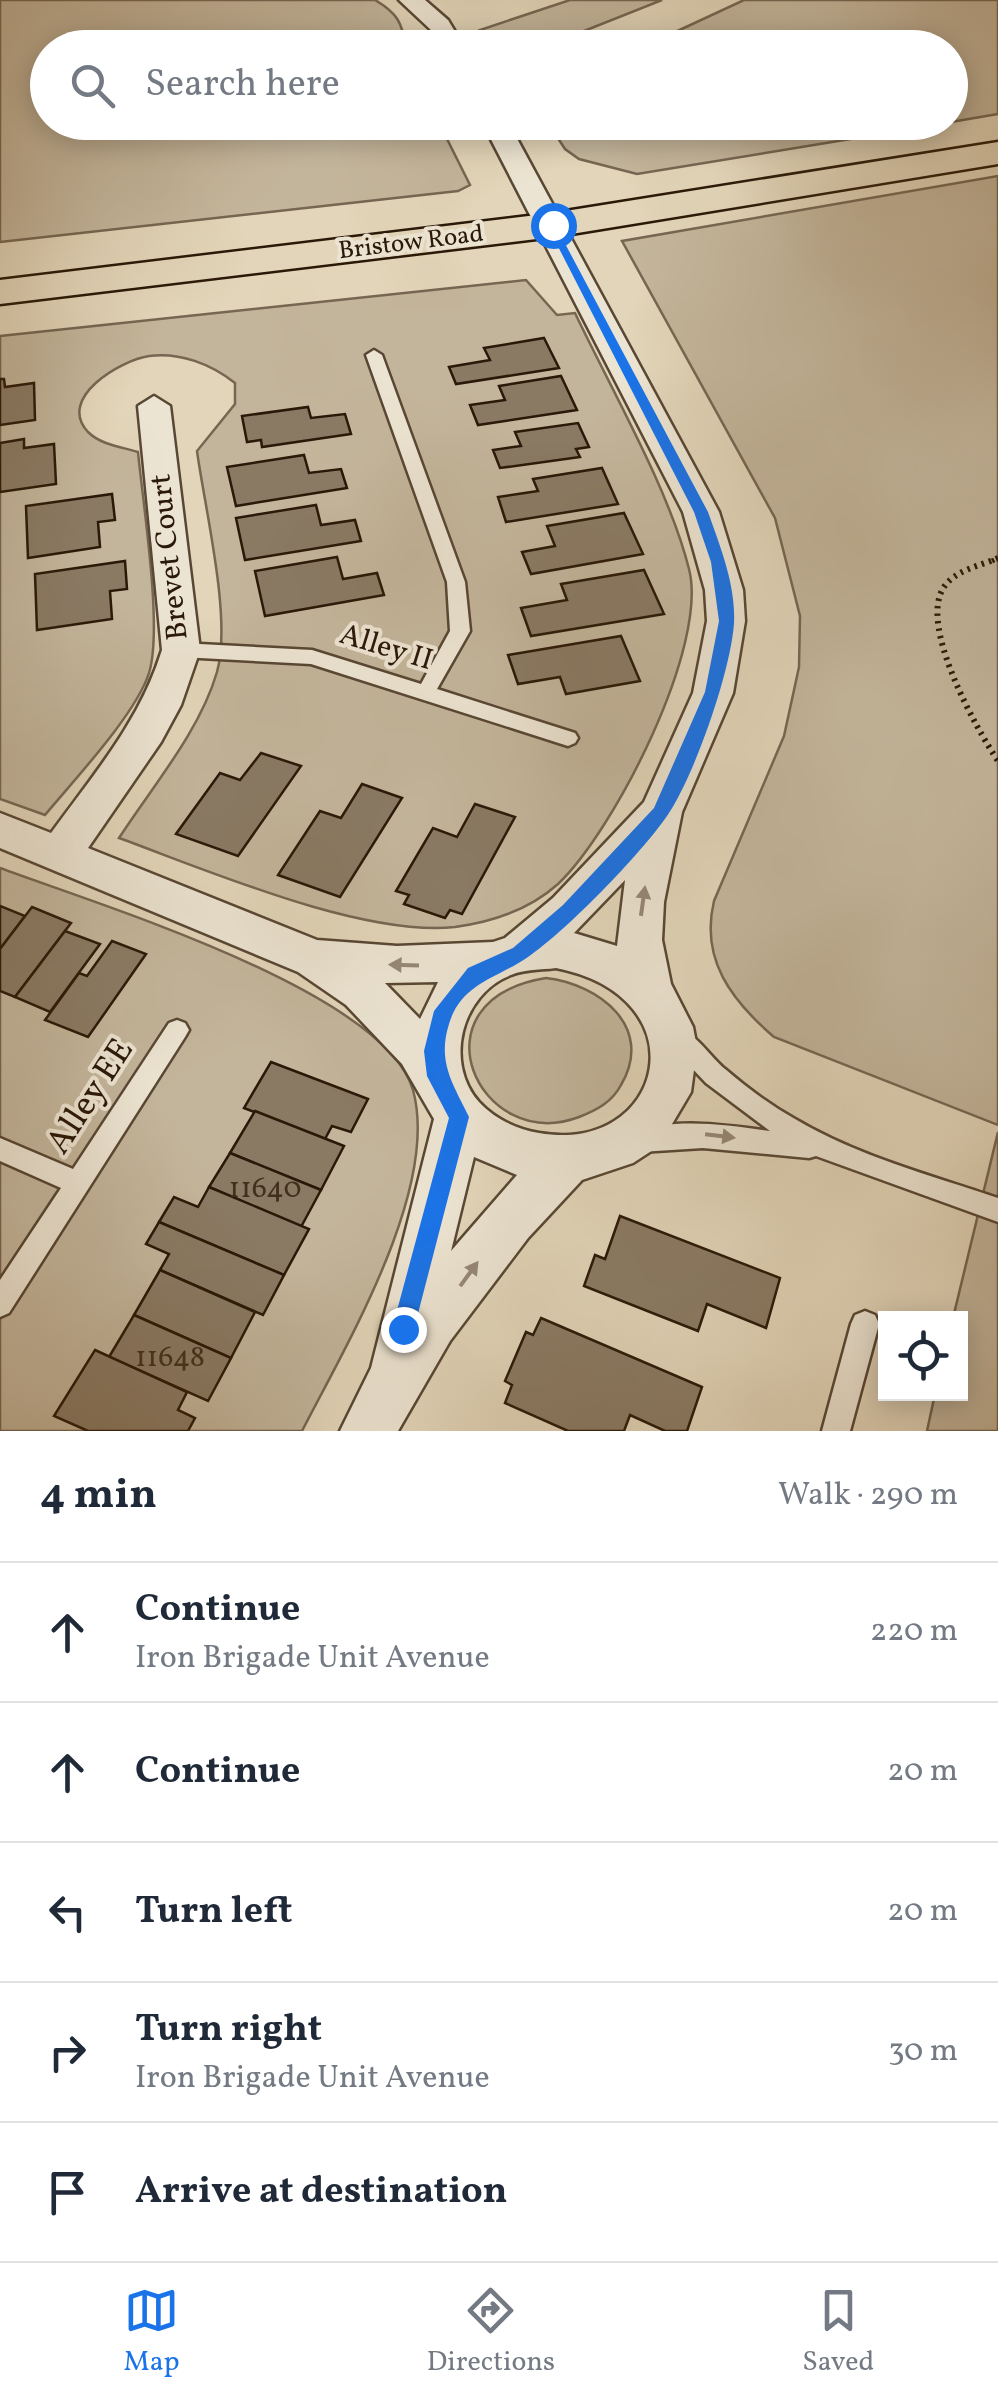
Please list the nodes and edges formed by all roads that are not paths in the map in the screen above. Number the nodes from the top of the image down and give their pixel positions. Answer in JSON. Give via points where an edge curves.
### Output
{"nodes":[{"id":1,"x":418,"y":4,"type":"edge"},
{"id":2,"x":438,"y":30,"type":"edge"},
{"id":3,"x":505,"y":140,"type":"edge"},
{"id":4,"x":998,"y":153,"type":"edge"},
{"id":5,"x":553,"y":225,"type":"junction"},
{"id":6,"x":0,"y":292,"type":"edge"},
{"id":7,"x":374,"y":355,"type":"dead end"},
{"id":8,"x":154,"y":406,"type":"dead end"},
{"id":9,"x":181,"y":650,"type":"junction"},
{"id":10,"x":426,"y":692,"type":"junction"},
{"id":11,"x":568,"y":738,"type":"dead end"},
{"id":12,"x":661,"y":812,"type":"junction"},
{"id":13,"x":0,"y":830,"type":"edge"},
{"id":14,"x":60,"y":853,"type":"junction"},
{"id":15,"x":507,"y":957,"type":"junction"},
{"id":16,"x":314,"y":959,"type":"junction"},
{"id":17,"x":660,"y":1011,"type":"junction"},
{"id":18,"x":176,"y":1030,"type":"dead end"},
{"id":19,"x":448,"y":1097,"type":"junction"},
{"id":20,"x":623,"y":1144,"type":"junction"},
{"id":21,"x":0,"y":1149,"type":"edge"},
{"id":22,"x":821,"y":1149,"type":"junction"},
{"id":23,"x":568,"y":1160,"type":"junction"},
{"id":24,"x":78,"y":1182,"type":"junction"},
{"id":25,"x":998,"y":1210,"type":"edge"},
{"id":26,"x":0,"y":1304,"type":"edge"},
{"id":27,"x":864,"y":1324,"type":"dead end"},
{"id":28,"x":392,"y":1381,"type":"junction"},
{"id":29,"x":368,"y":1431,"type":"edge"},
{"id":30,"x":836,"y":1431,"type":"edge"}],
"edges":[{"from":1,"to":2,"type":"street"},
{"from":3,"to":5,"type":"street"},
{"from":4,"to":5,"type":"main road","name":"Bristow Road"},
{"from":5,"to":6,"type":"main road","name":"Bristow Road"},
{"from":5,"to":12,"type":"street","via":[[701,512],[724,590],[726,621],[714,692]]},
{"from":7,"to":10,"type":"lane","via":[[456,582],[460,630]]},
{"from":8,"to":9,"type":"street","name":"Brevet Court"},
{"from":9,"to":10,"type":"lane","name":"Alley II","via":[[312,657]]},
{"from":9,"to":14,"type":"street","name":"Brevet Court","via":[[174,685],[156,717]]},
{"from":10,"to":11,"type":"lane","name":"Alley II"},
{"from":12,"to":15,"type":"street","via":[[570,910]]},
{"from":17,"to":12,"type":"street","one_way":true,"via":[[639,940]]},
{"from":13,"to":14,"type":"street"},
{"from":14,"to":16,"type":"street"},
{"from":15,"to":16,"type":"street","one_way":true,"via":[[410,965]]},
{"from":15,"to":17,"type":"street","via":[[556,950],[594,956],[628,972]]},
{"from":15,"to":19,"type":"street","via":[[459,989],[441,1017],[434,1051]]},
{"from":16,"to":19,"type":"street","via":[[373,1001],[419,1049]]},
{"from":17,"to":20,"type":"street","via":[[675,1065],[665,1099]]},
{"from":17,"to":22,"type":"lane","via":[[728,1091]]},
{"from":18,"to":24,"type":"lane","name":"Alley EE"},
{"from":19,"to":23,"type":"street","via":[[488,1142],[525,1157]]},
{"from":19,"to":28,"type":"street"},
{"from":20,"to":22,"type":"lane","one_way":true,"via":[[682,1133]]},
{"from":20,"to":23,"type":"street"},
{"from":21,"to":24,"type":"lane"},
{"from":22,"to":25,"type":"lane"},
{"from":28,"to":23,"type":"street","one_way":true,"via":[[510,1221]]},
{"from":24,"to":26,"type":"lane","name":"Alley EE"},
{"from":27,"to":30,"type":"lane"},
{"from":28,"to":29,"type":"street"}]}
